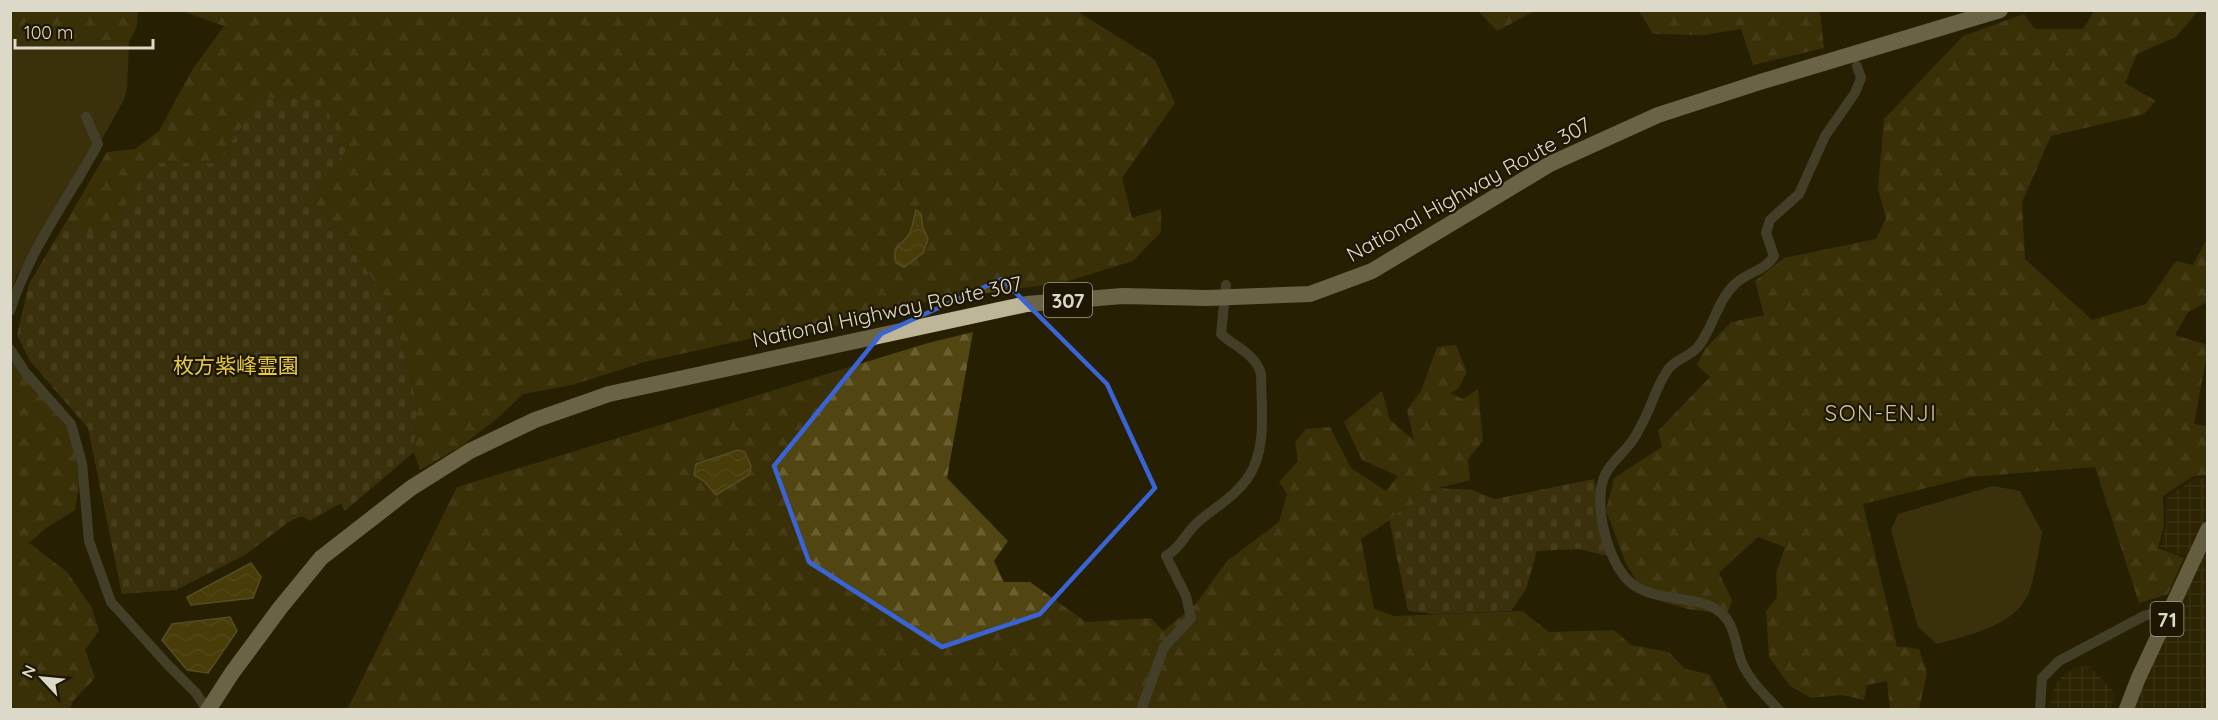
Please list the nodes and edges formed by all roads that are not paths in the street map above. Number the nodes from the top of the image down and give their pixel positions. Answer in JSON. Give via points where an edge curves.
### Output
{"nodes":[{"id":1,"x":2000,"y":10,"type":"edge"},
{"id":2,"x":1857,"y":66,"type":"dead end"},
{"id":3,"x":86,"y":117,"type":"dead end"},
{"id":4,"x":1225,"y":291,"type":"junction"},
{"id":5,"x":10,"y":311,"type":"edge"},
{"id":6,"x":10,"y":349,"type":"edge"},
{"id":7,"x":2208,"y":529,"type":"edge"},
{"id":8,"x":2169,"y":615,"type":"junction"},
{"id":9,"x":208,"y":710,"type":"edge"},
{"id":10,"x":1141,"y":710,"type":"edge"},
{"id":11,"x":1779,"y":710,"type":"edge"},
{"id":12,"x":2040,"y":710,"type":"edge"},
{"id":13,"x":2126,"y":710,"type":"edge"}],
"edges":[{"from":1,"to":4,"type":"highway","name":"National Highway Route 307","number":"307","via":[[1658,115],[1550,164],[1372,271],[1311,294]]},
{"from":2,"to":11,"type":"street","via":[[1861,78],[1855,93],[1825,136],[1799,194],[1770,220],[1766,233],[1774,256],[1768,266],[1734,284],[1699,345],[1668,370],[1631,444],[1605,475],[1600,492],[1609,547],[1631,583],[1657,596],[1702,603],[1721,613],[1729,623],[1743,664]]},
{"from":3,"to":5,"type":"street","via":[[98,144],[41,239]]},
{"from":4,"to":9,"type":"highway","name":"National Highway Route 307","number":"307","via":[[1027,304],[609,394],[535,420],[470,450],[411,488],[321,558]]},
{"from":4,"to":10,"type":"street","via":[[1221,334],[1248,354],[1261,374],[1260,448],[1248,478],[1195,524],[1166,556],[1186,596],[1191,618],[1164,647]]},
{"from":6,"to":9,"type":"street","via":[[71,424],[82,463],[88,540],[111,602]]},
{"from":7,"to":8,"type":"main road","number":"71"},
{"from":8,"to":12,"type":"street","via":[[2144,616],[2060,661],[2042,678]]},
{"from":8,"to":13,"type":"main road","number":"71"}]}
